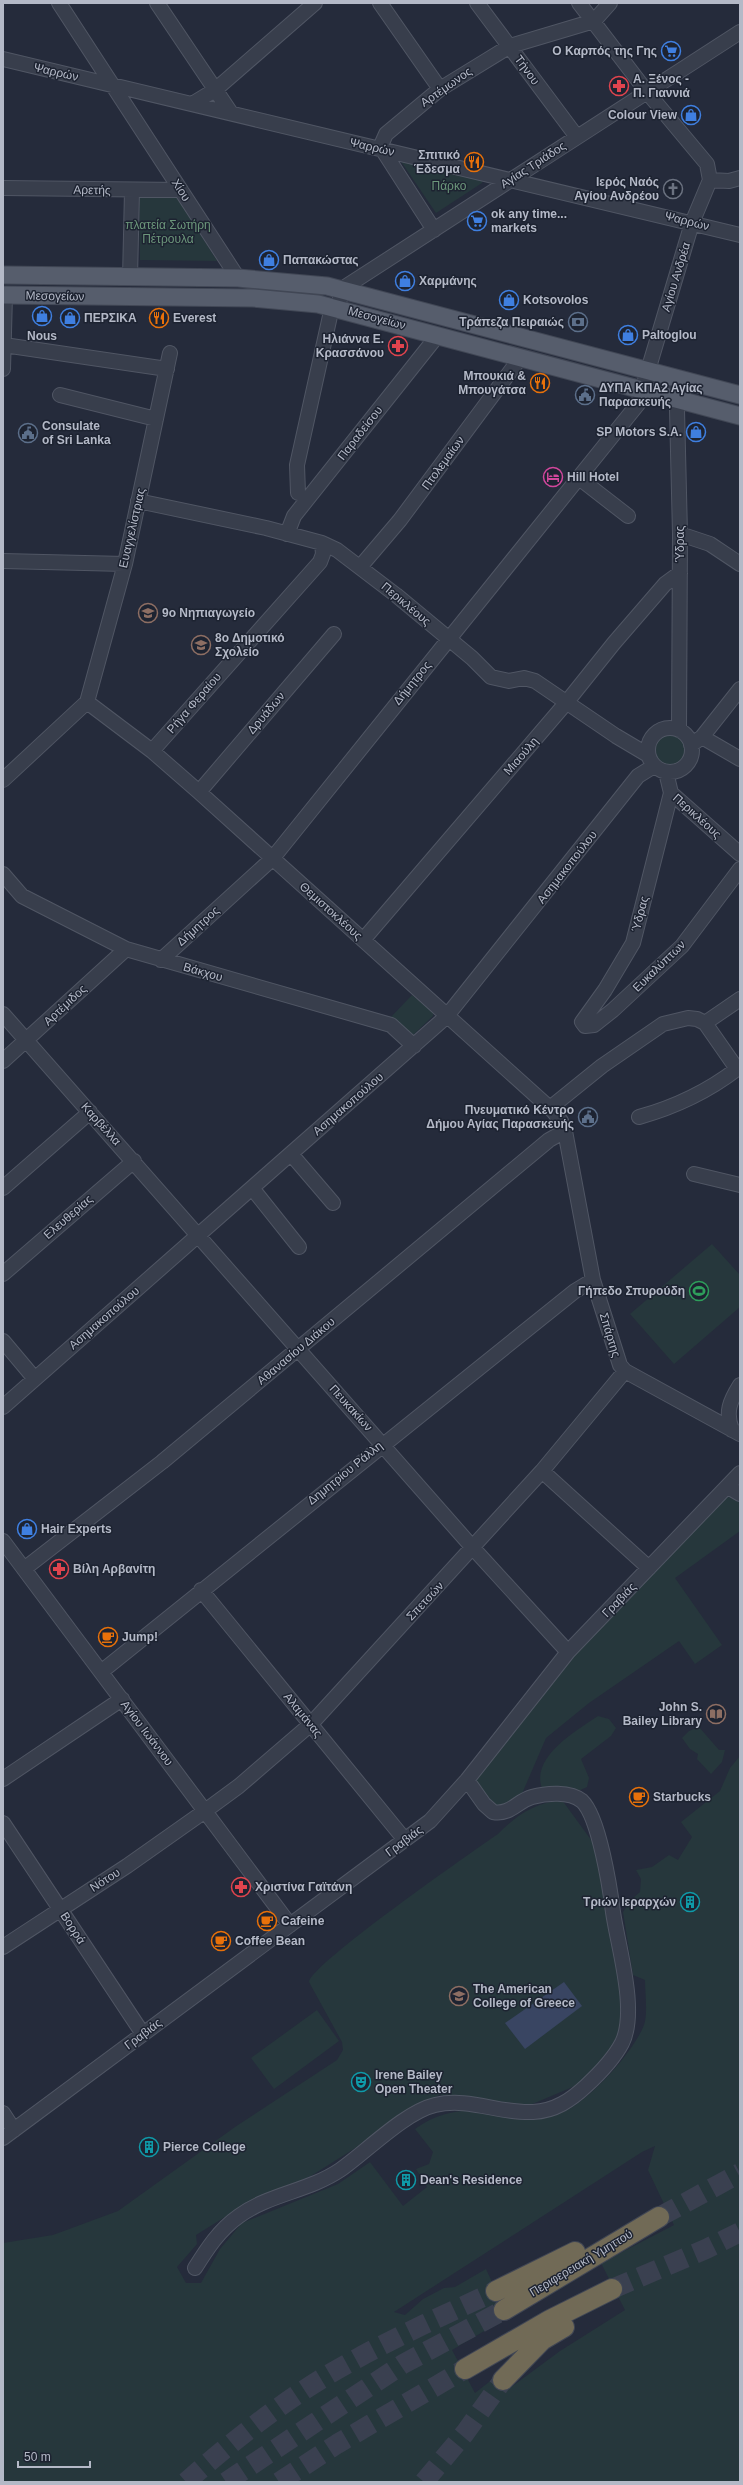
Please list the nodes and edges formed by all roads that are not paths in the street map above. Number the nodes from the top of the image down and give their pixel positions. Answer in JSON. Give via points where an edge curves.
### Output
{"nodes":[{"id":1,"x":59,"y":3,"type":"edge"},
{"id":2,"x":157,"y":3,"type":"edge"},
{"id":3,"x":314,"y":3,"type":"edge"},
{"id":4,"x":380,"y":3,"type":"edge"},
{"id":5,"x":476,"y":3,"type":"edge"},
{"id":6,"x":579,"y":3,"type":"edge"},
{"id":7,"x":610,"y":3,"type":"edge"},
{"id":8,"x":594,"y":21,"type":"junction"},
{"id":9,"x":740,"y":32,"type":"edge"},
{"id":10,"x":510,"y":46,"type":"junction"},
{"id":11,"x":3,"y":60,"type":"edge"},
{"id":12,"x":100,"y":67,"type":"junction"},
{"id":13,"x":90,"y":80,"type":"junction"},
{"id":14,"x":112,"y":85,"type":"junction"},
{"id":15,"x":440,"y":89,"type":"junction"},
{"id":16,"x":134,"y":90,"type":"junction"},
{"id":17,"x":215,"y":90,"type":"junction"},
{"id":18,"x":647,"y":92,"type":"junction"},
{"id":19,"x":123,"y":102,"type":"junction"},
{"id":20,"x":192,"y":104,"type":"junction"},
{"id":21,"x":231,"y":113,"type":"junction"},
{"id":22,"x":577,"y":137,"type":"junction"},
{"id":23,"x":382,"y":149,"type":"junction"},
{"id":24,"x":740,"y":178,"type":"edge"},
{"id":25,"x":511,"y":180,"type":"junction"},
{"id":26,"x":710,"y":180,"type":"junction"},
{"id":27,"x":3,"y":188,"type":"edge"},
{"id":28,"x":181,"y":190,"type":"junction"},
{"id":29,"x":132,"y":191,"type":"junction"},
{"id":30,"x":692,"y":223,"type":"junction"},
{"id":31,"x":434,"y":230,"type":"junction"},
{"id":32,"x":740,"y":235,"type":"edge"},
{"id":33,"x":3,"y":275,"type":"edge"},
{"id":34,"x":130,"y":278,"type":"junction"},
{"id":35,"x":238,"y":278,"type":"junction"},
{"id":36,"x":342,"y":289,"type":"junction"},
{"id":37,"x":4,"y":295,"type":"edge"},
{"id":38,"x":335,"y":307,"type":"junction"},
{"id":39,"x":438,"y":335,"type":"junction"},
{"id":40,"x":4,"y":345,"type":"junction"},
{"id":41,"x":170,"y":353,"type":"dead end"},
{"id":42,"x":521,"y":357,"type":"junction"},
{"id":43,"x":3,"y":369,"type":"edge"},
{"id":44,"x":167,"y":369,"type":"junction"},
{"id":45,"x":648,"y":370,"type":"junction"},
{"id":46,"x":643,"y":389,"type":"junction"},
{"id":47,"x":60,"y":395,"type":"dead end"},
{"id":48,"x":740,"y":395,"type":"edge"},
{"id":49,"x":676,"y":398,"type":"junction"},
{"id":50,"x":740,"y":416,"type":"edge"},
{"id":51,"x":156,"y":419,"type":"junction"},
{"id":52,"x":579,"y":478,"type":"junction"},
{"id":53,"x":298,"y":493,"type":"dead end"},
{"id":54,"x":138,"y":502,"type":"junction"},
{"id":55,"x":628,"y":516,"type":"dead end"},
{"id":56,"x":287,"y":534,"type":"junction"},
{"id":57,"x":680,"y":534,"type":"junction"},
{"id":58,"x":322,"y":543,"type":"junction"},
{"id":59,"x":3,"y":560,"type":"edge"},
{"id":60,"x":125,"y":564,"type":"junction"},
{"id":61,"x":740,"y":564,"type":"edge"},
{"id":62,"x":360,"y":567,"type":"junction"},
{"id":63,"x":680,"y":573,"type":"junction"},
{"id":64,"x":334,"y":634,"type":"dead end"},
{"id":65,"x":447,"y":639,"type":"junction"},
{"id":66,"x":740,"y":689,"type":"edge"},
{"id":67,"x":87,"y":702,"type":"junction"},
{"id":68,"x":566,"y":703,"type":"junction"},
{"id":69,"x":679,"y":730,"type":"junction"},
{"id":70,"x":697,"y":741,"type":"junction"},
{"id":71,"x":152,"y":751,"type":"junction"},
{"id":72,"x":740,"y":759,"type":"edge"},
{"id":73,"x":656,"y":764,"type":"junction"},
{"id":74,"x":3,"y":780,"type":"edge"},
{"id":75,"x":199,"y":792,"type":"junction"},
{"id":76,"x":671,"y":793,"type":"junction"},
{"id":77,"x":740,"y":854,"type":"edge"},
{"id":78,"x":272,"y":859,"type":"junction"},
{"id":79,"x":740,"y":869,"type":"edge"},
{"id":80,"x":3,"y":874,"type":"edge"},
{"id":81,"x":363,"y":940,"type":"junction"},
{"id":82,"x":126,"y":949,"type":"junction"},
{"id":83,"x":161,"y":960,"type":"junction"},
{"id":84,"x":740,"y":999,"type":"edge"},
{"id":85,"x":3,"y":1014,"type":"edge"},
{"id":86,"x":446,"y":1017,"type":"junction"},
{"id":87,"x":582,"y":1022,"type":"joint"},
{"id":88,"x":705,"y":1023,"type":"junction"},
{"id":89,"x":27,"y":1040,"type":"junction"},
{"id":90,"x":414,"y":1046,"type":"junction"},
{"id":91,"x":3,"y":1061,"type":"edge"},
{"id":92,"x":550,"y":1108,"type":"junction"},
{"id":93,"x":90,"y":1112,"type":"junction"},
{"id":94,"x":639,"y":1117,"type":"dead end"},
{"id":95,"x":565,"y":1131,"type":"junction"},
{"id":96,"x":291,"y":1154,"type":"junction"},
{"id":97,"x":134,"y":1161,"type":"junction"},
{"id":98,"x":694,"y":1174,"type":"dead end"},
{"id":99,"x":740,"y":1185,"type":"edge"},
{"id":100,"x":3,"y":1188,"type":"edge"},
{"id":101,"x":252,"y":1188,"type":"junction"},
{"id":102,"x":333,"y":1204,"type":"dead end"},
{"id":103,"x":199,"y":1235,"type":"junction"},
{"id":104,"x":299,"y":1247,"type":"dead end"},
{"id":105,"x":3,"y":1274,"type":"edge"},
{"id":106,"x":593,"y":1280,"type":"junction"},
{"id":107,"x":3,"y":1341,"type":"edge"},
{"id":108,"x":298,"y":1349,"type":"junction"},
{"id":109,"x":625,"y":1371,"type":"junction"},
{"id":110,"x":35,"y":1378,"type":"junction"},
{"id":111,"x":740,"y":1386,"type":"edge"},
{"id":112,"x":3,"y":1407,"type":"edge"},
{"id":113,"x":736,"y":1432,"type":"edge"},
{"id":114,"x":382,"y":1444,"type":"junction"},
{"id":115,"x":542,"y":1471,"type":"junction"},
{"id":116,"x":740,"y":1474,"type":"edge"},
{"id":117,"x":728,"y":1487,"type":"junction"},
{"id":118,"x":740,"y":1494,"type":"edge"},
{"id":119,"x":473,"y":1548,"type":"junction"},
{"id":120,"x":6,"y":1550,"type":"edge"},
{"id":121,"x":649,"y":1568,"type":"junction"},
{"id":122,"x":24,"y":1569,"type":"junction"},
{"id":123,"x":201,"y":1590,"type":"junction"},
{"id":124,"x":568,"y":1652,"type":"junction"},
{"id":125,"x":101,"y":1672,"type":"junction"},
{"id":126,"x":122,"y":1699,"type":"junction"},
{"id":127,"x":311,"y":1724,"type":"junction"},
{"id":128,"x":3,"y":1779,"type":"edge"},
{"id":129,"x":467,"y":1780,"type":"junction"},
{"id":130,"x":205,"y":1811,"type":"junction"},
{"id":131,"x":3,"y":1824,"type":"edge"},
{"id":132,"x":405,"y":1840,"type":"junction"},
{"id":133,"x":61,"y":1910,"type":"junction"},
{"id":134,"x":290,"y":1925,"type":"junction"},
{"id":135,"x":3,"y":1947,"type":"edge"},
{"id":136,"x":143,"y":2034,"type":"junction"},
{"id":137,"x":3,"y":2113,"type":"edge"},
{"id":138,"x":9,"y":2134,"type":"edge"},
{"id":139,"x":659,"y":2217,"type":"tunnel mouth"},
{"id":140,"x":636,"y":2230,"type":"junction"},
{"id":141,"x":194,"y":2268,"type":"dead end"},
{"id":142,"x":496,"y":2291,"type":"tunnel mouth"},
{"id":143,"x":504,"y":2310,"type":"tunnel mouth"},
{"id":144,"x":465,"y":2369,"type":"tunnel mouth"},
{"id":145,"x":503,"y":2380,"type":"tunnel mouth"}],
"edges":[{"from":1,"to":12,"type":"street","name":"Χίου"},
{"from":2,"to":17,"type":"street"},
{"from":3,"to":17,"type":"street"},
{"from":4,"to":15,"type":"street"},
{"from":5,"to":10,"type":"street","name":"Τήνου"},
{"from":6,"to":8,"type":"street"},
{"from":7,"to":8,"type":"street"},
{"from":8,"to":10,"type":"street","name":"Αρτέμωνος"},
{"from":8,"to":18,"type":"street"},
{"from":9,"to":18,"type":"street","name":"Αγίας Τριάδος"},
{"from":10,"to":15,"type":"street","name":"Αρτέμωνος"},
{"from":10,"to":22,"type":"street","name":"Τήνου"},
{"from":11,"to":13,"type":"street","name":"Ψαρρών"},
{"from":12,"to":13,"type":"street","via":[[97,75]]},
{"from":12,"to":14,"type":"street","name":"Χίου"},
{"from":13,"to":14,"type":"street","name":"Ψαρρών"},
{"from":14,"to":16,"type":"street","name":"Ψαρρών"},
{"from":14,"to":19,"type":"street","name":"Χίου"},
{"from":15,"to":23,"type":"street","name":"Αρτέμωνος","via":[[386,134]]},
{"from":16,"to":19,"type":"street","via":[[124,96]]},
{"from":16,"to":20,"type":"street","name":"Ψαρρών"},
{"from":17,"to":20,"type":"street"},
{"from":17,"to":21,"type":"street"},
{"from":18,"to":22,"type":"street","name":"Αγίας Τριάδος"},
{"from":18,"to":26,"type":"street","via":[[707,164]]},
{"from":19,"to":28,"type":"street","name":"Χίου"},
{"from":20,"to":21,"type":"street","name":"Ψαρρών"},
{"from":21,"to":23,"type":"street","name":"Ψαρρών"},
{"from":22,"to":25,"type":"street","name":"Αγίας Τριάδος"},
{"from":23,"to":25,"type":"street","name":"Ψαρρών"},
{"from":23,"to":31,"type":"street"},
{"from":24,"to":26,"type":"street","via":[[729,181]]},
{"from":25,"to":30,"type":"street","name":"Ψαρρών"},
{"from":25,"to":31,"type":"street","name":"Αγίας Τριάδος"},
{"from":26,"to":30,"type":"street","name":"Αγίου Ανδρέα"},
{"from":27,"to":29,"type":"street","name":"Αρετής"},
{"from":28,"to":29,"type":"street","name":"Αρετής"},
{"from":28,"to":35,"type":"street","name":"Χίου"},
{"from":29,"to":34,"type":"street"},
{"from":30,"to":32,"type":"street","name":"Ψαρρών"},
{"from":30,"to":45,"type":"street","name":"Αγίου Ανδρέα"},
{"from":31,"to":36,"type":"street","name":"Αγίας Τριάδος"},
{"from":33,"to":34,"type":"main road","name":"Μεσογείων"},
{"from":34,"to":35,"type":"main road","name":"Μεσογείων"},
{"from":35,"to":36,"type":"main road","name":"Μεσογείων"},
{"from":36,"to":38,"type":"street"},
{"from":36,"to":45,"type":"main road","name":"Μεσογείων"},
{"from":37,"to":38,"type":"main road","name":"Μεσογείων","via":[[253,298]]},
{"from":37,"to":40,"type":"street"},
{"from":38,"to":39,"type":"main road","name":"Μεσογείων"},
{"from":38,"to":53,"type":"street","via":[[297,465]]},
{"from":39,"to":42,"type":"main road","name":"Μεσογείων"},
{"from":39,"to":56,"type":"street","name":"Παραδείσου","via":[[294,516]]},
{"from":40,"to":43,"type":"street"},
{"from":40,"to":44,"type":"street"},
{"from":41,"to":44,"type":"street","name":"Ευαγγελίστριας"},
{"from":42,"to":46,"type":"main road","name":"Μεσογείων"},
{"from":42,"to":62,"type":"street","name":"Πτολεμαίων","via":[[400,520]]},
{"from":44,"to":51,"type":"street","name":"Ευαγγελίστριας"},
{"from":45,"to":46,"type":"street","name":"Αγίου Ανδρέα"},
{"from":45,"to":48,"type":"main road","name":"Μεσογείων"},
{"from":45,"to":49,"type":"street"},
{"from":46,"to":49,"type":"main road","name":"Μεσογείων"},
{"from":46,"to":52,"type":"street","name":"Δήμητρος","via":[[638,404],[630,416]]},
{"from":47,"to":51,"type":"street"},
{"from":49,"to":50,"type":"main road","name":"Μεσογείων"},
{"from":49,"to":57,"type":"street","name":"Ύδρας"},
{"from":51,"to":54,"type":"street","name":"Ευαγγελίστριας"},
{"from":52,"to":55,"type":"street"},
{"from":52,"to":65,"type":"street","name":"Δήμητρος"},
{"from":54,"to":56,"type":"street","name":"Περικλέους"},
{"from":54,"to":60,"type":"street","name":"Ευαγγελίστριας"},
{"from":56,"to":58,"type":"street","name":"Περικλέους"},
{"from":57,"to":61,"type":"street","via":[[710,544]]},
{"from":57,"to":63,"type":"street","name":"Ύδρας"},
{"from":58,"to":62,"type":"street","name":"Περικλέους","via":[[348,556]]},
{"from":58,"to":71,"type":"street","name":"Ρήγα Φεραίου","via":[[323,554],[320,562]]},
{"from":59,"to":60,"type":"street"},
{"from":60,"to":67,"type":"street","name":"Ευαγγελίστριας"},
{"from":62,"to":65,"type":"street","name":"Περικλέους"},
{"from":63,"to":68,"type":"street","name":"Μιαούλη","via":[[665,584],[614,642]]},
{"from":63,"to":69,"type":"street","name":"Ύδρας"},
{"from":64,"to":75,"type":"street","name":"Δρυάδων"},
{"from":65,"to":68,"type":"street","name":"Περικλέους","via":[[491,676],[509,681],[524,678],[535,681]]},
{"from":65,"to":78,"type":"street","name":"Δήμητρος"},
{"from":66,"to":70,"type":"street"},
{"from":67,"to":71,"type":"street","name":"Θεμιστοκλέους"},
{"from":67,"to":74,"type":"street"},
{"from":68,"to":73,"type":"street","name":"Περικλέους"},
{"from":68,"to":81,"type":"street","name":"Μιαούλη"},
{"from":69,"to":70,"type":"street","via":[[689,739]]},
{"from":69,"to":73,"type":"street","via":[[663,729],[650,739]]},
{"from":70,"to":72,"type":"street"},
{"from":70,"to":73,"type":"street","via":[[684,767]]},
{"from":71,"to":75,"type":"street","name":"Θεμιστοκλέους"},
{"from":73,"to":76,"type":"street","name":"Περικλέους"},
{"from":73,"to":86,"type":"street","name":"Ασημακοπούλου","via":[[638,776]]},
{"from":75,"to":78,"type":"street","name":"Θεμιστοκλέους"},
{"from":76,"to":77,"type":"street","name":"Περικλέους"},
{"from":76,"to":87,"type":"street","name":"Ύδρας","via":[[632,943],[605,990]]},
{"from":78,"to":81,"type":"street","name":"Θεμιστοκλέους"},
{"from":78,"to":83,"type":"street","name":"Δήμητρος"},
{"from":79,"to":87,"type":"street","name":"Ευκαλύπτων","via":[[682,946],[614,1010],[594,1025],[585,1026]]},
{"from":80,"to":82,"type":"street","name":"Βάκχου","via":[[22,896]]},
{"from":81,"to":86,"type":"street","name":"Θεμιστοκλέους"},
{"from":82,"to":83,"type":"street","name":"Βάκχου"},
{"from":82,"to":89,"type":"street","name":"Αρτέμιδος"},
{"from":83,"to":90,"type":"street","name":"Βάκχου","via":[[391,1025]]},
{"from":84,"to":88,"type":"street"},
{"from":85,"to":89,"type":"street","name":"Καρβέλλα"},
{"from":86,"to":90,"type":"street","name":"Ασημακοπούλου"},
{"from":86,"to":92,"type":"street","name":"Θεμιστοκλέους"},
{"from":88,"to":92,"type":"street","via":[[688,1018],[663,1024],[602,1066]]},
{"from":88,"to":94,"type":"street","via":[[737,1069],[721,1082],[687,1101]]},
{"from":89,"to":91,"type":"street","name":"Αρτέμιδος"},
{"from":89,"to":93,"type":"street","name":"Καρβέλλα"},
{"from":90,"to":96,"type":"street","name":"Ασημακοπούλου"},
{"from":92,"to":95,"type":"street","name":"Θεμιστοκλέους","via":[[561,1121]]},
{"from":93,"to":97,"type":"street","name":"Καρβέλλα"},
{"from":93,"to":100,"type":"street"},
{"from":95,"to":106,"type":"street","name":"Σπάρτης"},
{"from":95,"to":108,"type":"street","name":"Αθανασίου Διάκου","via":[[549,1140]]},
{"from":96,"to":101,"type":"street","name":"Ασημακοπούλου"},
{"from":96,"to":102,"type":"street"},
{"from":97,"to":103,"type":"street","name":"Καρβέλλα"},
{"from":97,"to":105,"type":"street","name":"Ελευθερίας"},
{"from":98,"to":99,"type":"street"},
{"from":101,"to":103,"type":"street","name":"Ασημακοπούλου"},
{"from":101,"to":104,"type":"street"},
{"from":103,"to":108,"type":"street","name":"Πευκακίων"},
{"from":103,"to":110,"type":"street","name":"Ασημακοπούλου"},
{"from":106,"to":109,"type":"street","name":"Σπάρτης","via":[[618,1361]]},
{"from":106,"to":114,"type":"street","name":"Δημητρίου Ράλλη","via":[[575,1291]]},
{"from":107,"to":110,"type":"street"},
{"from":108,"to":114,"type":"street","name":"Πευκακίων"},
{"from":108,"to":122,"type":"street","name":"Αθανασίου Διάκου","via":[[162,1462]]},
{"from":109,"to":113,"type":"street","name":"Σπάρτης"},
{"from":109,"to":115,"type":"street","name":"Σπετσών"},
{"from":110,"to":112,"type":"street","name":"Ασημακοπούλου"},
{"from":111,"to":113,"type":"street","via":[[729,1405],[729,1421]]},
{"from":114,"to":119,"type":"street","name":"Πευκακίων"},
{"from":114,"to":123,"type":"street","name":"Δημητρίου Ράλλη"},
{"from":115,"to":119,"type":"street","name":"Σπετσών"},
{"from":115,"to":121,"type":"street"},
{"from":116,"to":117,"type":"street","name":"Γραβιάς"},
{"from":117,"to":118,"type":"street"},
{"from":117,"to":121,"type":"street","name":"Γραβιάς"},
{"from":119,"to":124,"type":"street","name":"Πευκακίων"},
{"from":119,"to":127,"type":"street","name":"Σπετσών"},
{"from":120,"to":122,"type":"street","name":"Αγίου Ιωάννου"},
{"from":121,"to":124,"type":"street","name":"Γραβιάς"},
{"from":122,"to":125,"type":"street","name":"Αγίου Ιωάννου"},
{"from":123,"to":125,"type":"street","name":"Δημητρίου Ράλλη"},
{"from":123,"to":127,"type":"street","name":"Αλαμάνας"},
{"from":124,"to":129,"type":"street","name":"Γραβιάς"},
{"from":125,"to":126,"type":"street","name":"Αγίου Ιωάννου"},
{"from":126,"to":128,"type":"street"},
{"from":126,"to":130,"type":"street","name":"Αγίου Ιωάννου"},
{"from":127,"to":130,"type":"street","name":"Σπετσών","via":[[239,1786]]},
{"from":127,"to":132,"type":"street","name":"Αλαμάνας"},
{"from":129,"to":132,"type":"street","name":"Γραβιάς","via":[[430,1821]]},
{"from":129,"to":141,"type":"street","via":[[493,1812],[509,1811],[528,1798],[552,1794],[574,1797],[583,1803],[588,1811],[605,1868],[626,1993],[627,2027],[622,2042],[613,2057],[593,2079],[556,2107],[524,2112],[478,2104],[442,2104],[420,2112],[374,2143],[338,2172],[257,2205],[238,2217],[216,2237]]},
{"from":130,"to":133,"type":"street","name":"Νότου"},
{"from":130,"to":134,"type":"street","name":"Αγίου Ιωάννου"},
{"from":131,"to":133,"type":"street","name":"Βορρά"},
{"from":132,"to":134,"type":"street","name":"Γραβιάς"},
{"from":133,"to":135,"type":"street","name":"Νότου"},
{"from":133,"to":136,"type":"street","name":"Βορρά"},
{"from":134,"to":136,"type":"street","name":"Γραβιάς"},
{"from":136,"to":138,"type":"street","name":"Γραβιάς"},
{"from":137,"to":138,"type":"street"},
{"from":139,"to":140,"type":"highway","name":"Περιφερειακή Υμηττού"},
{"from":140,"to":142,"type":"highway","via":[[582,2249]]},
{"from":140,"to":143,"type":"highway","name":"Περιφερειακή Υμηττού"},
{"from":144,"to":145,"type":"highway","via":[[550,2320],[612,2289],[590,2310],[542,2340]]}]}
